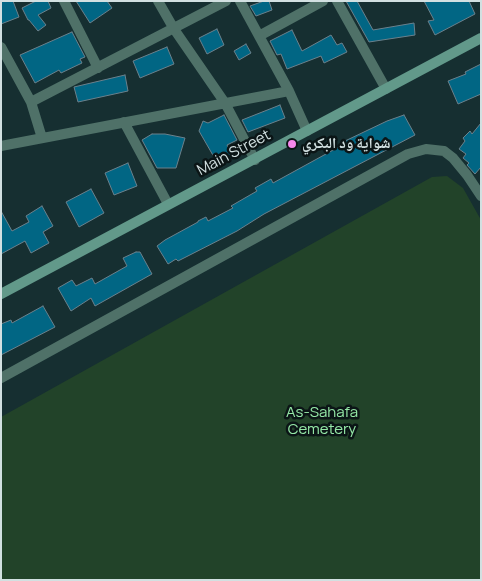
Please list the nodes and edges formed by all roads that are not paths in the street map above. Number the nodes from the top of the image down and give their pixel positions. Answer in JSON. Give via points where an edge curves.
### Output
{"nodes":[{"id":1,"x":64,"y":1,"type":"edge"},
{"id":2,"x":158,"y":1,"type":"edge"},
{"id":3,"x":226,"y":1,"type":"edge"},
{"id":4,"x":240,"y":1,"type":"edge"},
{"id":5,"x":323,"y":1,"type":"edge"},
{"id":6,"x":337,"y":1,"type":"edge"},
{"id":7,"x":174,"y":29,"type":"junction"},
{"id":8,"x":259,"y":36,"type":"junction"},
{"id":9,"x":481,"y":38,"type":"edge"},
{"id":10,"x":1,"y":47,"type":"edge"},
{"id":11,"x":98,"y":68,"type":"junction"},
{"id":12,"x":386,"y":89,"type":"junction"},
{"id":13,"x":289,"y":91,"type":"junction"},
{"id":14,"x":32,"y":102,"type":"junction"},
{"id":15,"x":225,"y":103,"type":"junction"},
{"id":16,"x":124,"y":122,"type":"junction"},
{"id":17,"x":307,"y":131,"type":"junction"},
{"id":18,"x":42,"y":138,"type":"junction"},
{"id":19,"x":1,"y":146,"type":"edge"},
{"id":20,"x":255,"y":160,"type":"junction"},
{"id":21,"x":481,"y":196,"type":"edge"},
{"id":22,"x":168,"y":204,"type":"junction"},
{"id":23,"x":1,"y":294,"type":"edge"},
{"id":24,"x":1,"y":378,"type":"edge"}],
"edges":[{"from":1,"to":11,"type":"street"},
{"from":2,"to":7,"type":"street"},
{"from":3,"to":7,"type":"street"},
{"from":4,"to":8,"type":"street"},
{"from":5,"to":8,"type":"street"},
{"from":6,"to":12,"type":"street"},
{"from":7,"to":11,"type":"street"},
{"from":7,"to":15,"type":"street"},
{"from":8,"to":13,"type":"street"},
{"from":9,"to":12,"type":"street","name":"Main Street"},
{"from":10,"to":14,"type":"street"},
{"from":11,"to":14,"type":"street"},
{"from":12,"to":17,"type":"street","name":"Main Street"},
{"from":13,"to":15,"type":"street"},
{"from":13,"to":17,"type":"street"},
{"from":14,"to":18,"type":"street"},
{"from":15,"to":16,"type":"street"},
{"from":15,"to":20,"type":"street"},
{"from":16,"to":18,"type":"street"},
{"from":16,"to":22,"type":"street"},
{"from":17,"to":20,"type":"street","name":"Main Street"},
{"from":18,"to":19,"type":"street"},
{"from":20,"to":22,"type":"street","name":"Main Street"},
{"from":21,"to":24,"type":"street","via":[[467,175],[444,151],[426,149],[408,154]]},
{"from":22,"to":23,"type":"street","name":"Main Street"}]}
